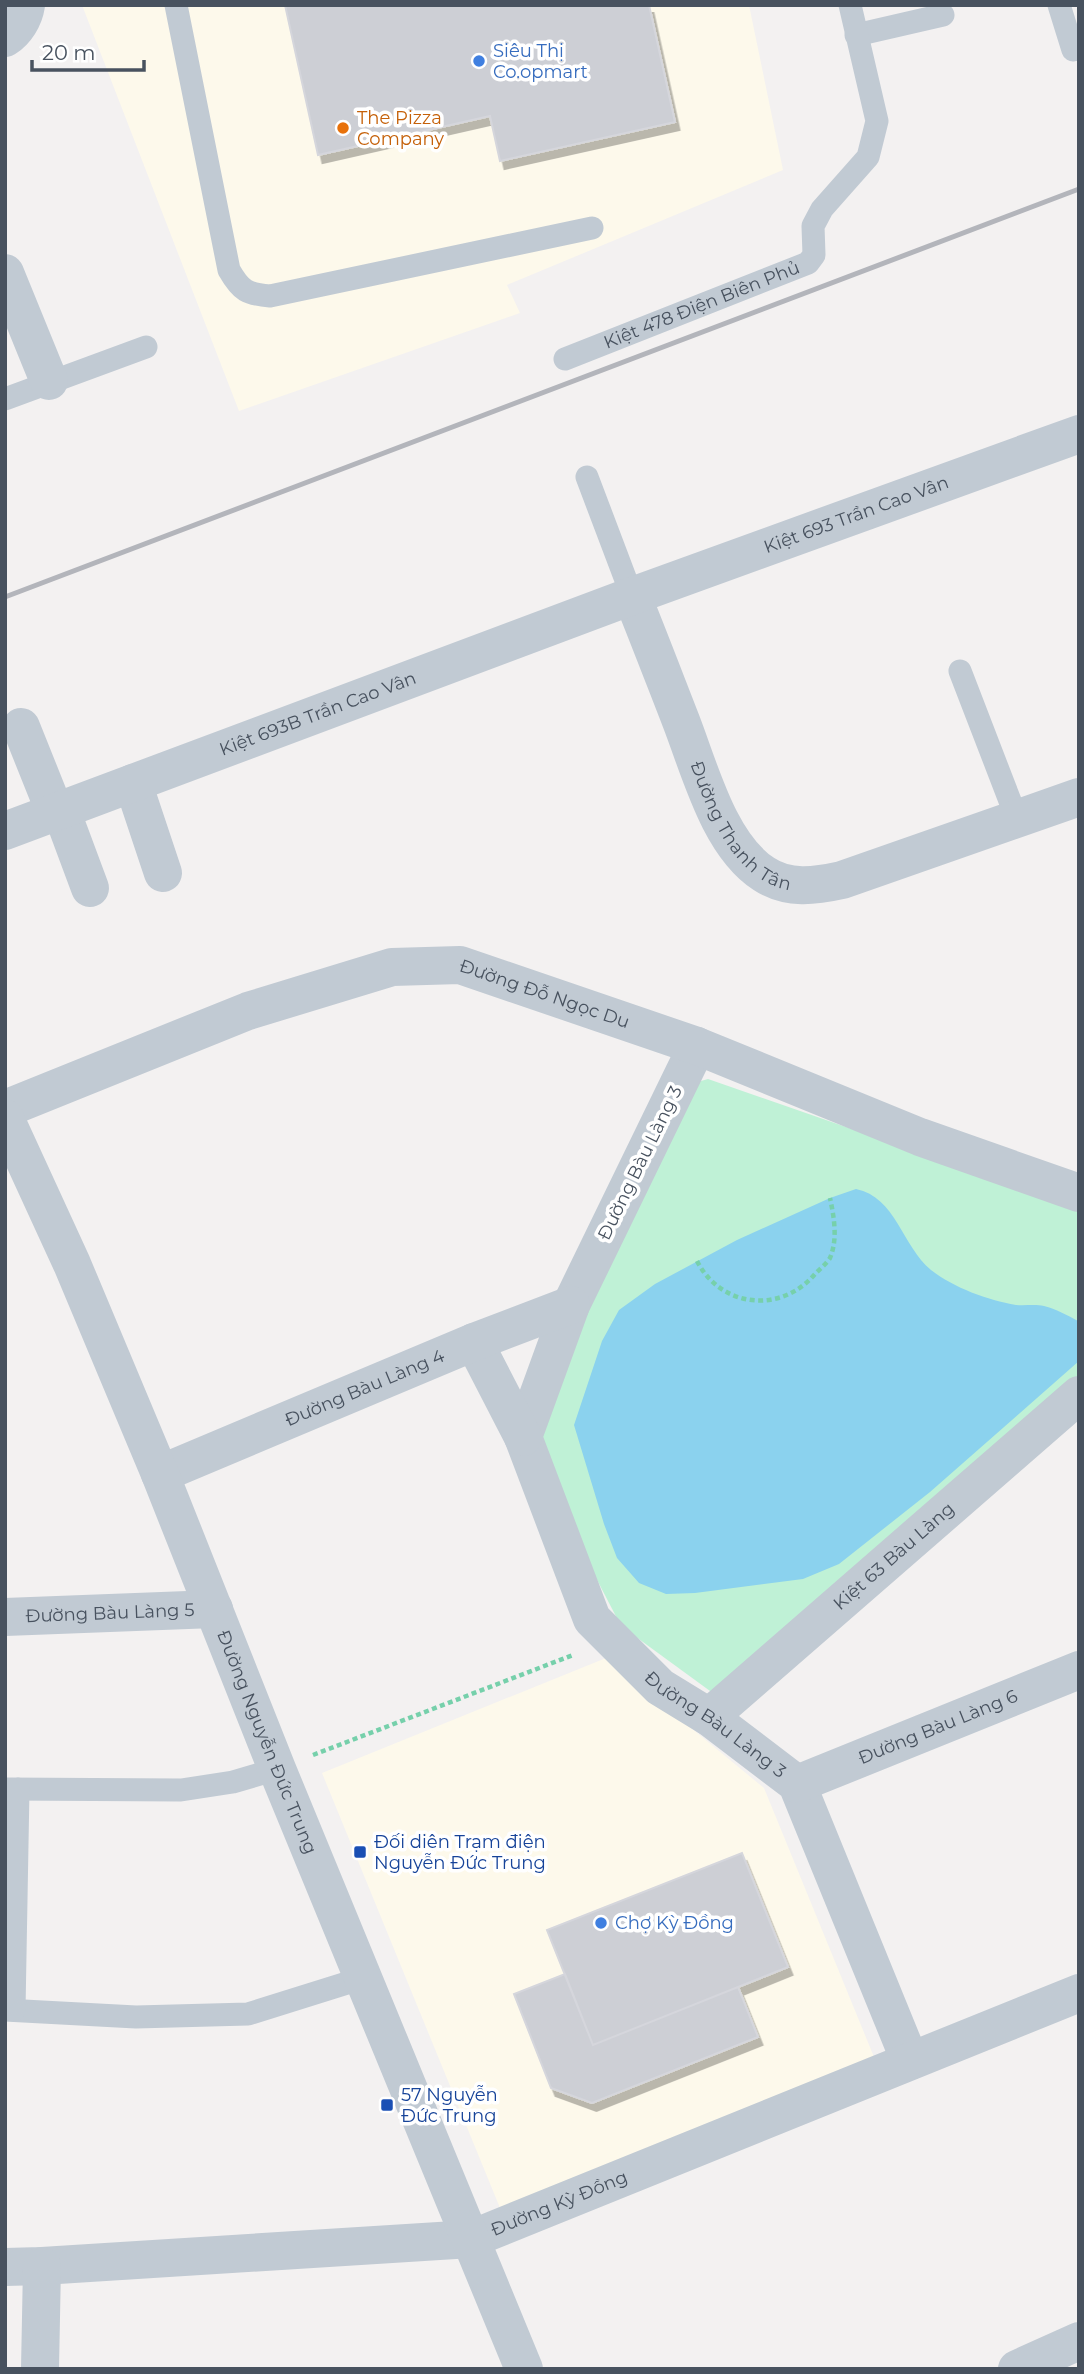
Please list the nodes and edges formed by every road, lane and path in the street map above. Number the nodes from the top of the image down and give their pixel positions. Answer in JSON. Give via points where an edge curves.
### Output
{"nodes":[{"id":1,"x":26,"y":5,"type":"edge"},
{"id":2,"x":176,"y":5,"type":"edge"},
{"id":3,"x":849,"y":5,"type":"edge"},
{"id":4,"x":1059,"y":5,"type":"edge"},
{"id":5,"x":943,"y":15,"type":"dead end"},
{"id":6,"x":856,"y":35,"type":"junction"},
{"id":7,"x":5,"y":38,"type":"edge"},
{"id":8,"x":1079,"y":49,"type":"edge"},
{"id":9,"x":592,"y":228,"type":"dead end"},
{"id":10,"x":5,"y":273,"type":"edge"},
{"id":11,"x":146,"y":347,"type":"dead end"},
{"id":12,"x":565,"y":359,"type":"dead end"},
{"id":13,"x":49,"y":381,"type":"junction"},
{"id":14,"x":5,"y":399,"type":"edge"},
{"id":15,"x":1079,"y":434,"type":"edge"},
{"id":16,"x":587,"y":477,"type":"dead end"},
{"id":17,"x":632,"y":596,"type":"junction"},
{"id":18,"x":960,"y":671,"type":"dead end"},
{"id":19,"x":21,"y":727,"type":"dead end"},
{"id":20,"x":133,"y":783,"type":"junction"},
{"id":21,"x":1079,"y":797,"type":"edge"},
{"id":22,"x":58,"y":811,"type":"junction"},
{"id":23,"x":1017,"y":818,"type":"junction"},
{"id":24,"x":5,"y":831,"type":"edge"},
{"id":25,"x":163,"y":873,"type":"dead end"},
{"id":26,"x":90,"y":888,"type":"dead end"},
{"id":27,"x":697,"y":1046,"type":"junction"},
{"id":28,"x":5,"y":1109,"type":"edge"},
{"id":29,"x":5,"y":1118,"type":"edge"},
{"id":30,"x":1079,"y":1193,"type":"edge"},
{"id":31,"x":830,"y":1198,"type":"dead end"},
{"id":32,"x":697,"y":1261,"type":"dead end"},
{"id":33,"x":571,"y":1305,"type":"junction"},
{"id":34,"x":474,"y":1342,"type":"junction"},
{"id":35,"x":1079,"y":1395,"type":"edge"},
{"id":36,"x":523,"y":1437,"type":"junction"},
{"id":37,"x":160,"y":1474,"type":"junction"},
{"id":38,"x":214,"y":1609,"type":"junction"},
{"id":39,"x":5,"y":1617,"type":"edge"},
{"id":40,"x":613,"y":1640,"type":"junction"},
{"id":41,"x":1079,"y":1670,"type":"edge"},
{"id":42,"x":709,"y":1717,"type":"junction"},
{"id":43,"x":277,"y":1769,"type":"junction"},
{"id":44,"x":797,"y":1784,"type":"junction"},
{"id":45,"x":11,"y":1789,"type":"edge"},
{"id":46,"x":363,"y":1978,"type":"junction"},
{"id":47,"x":1079,"y":1993,"type":"edge"},
{"id":48,"x":9,"y":2010,"type":"edge"},
{"id":49,"x":910,"y":2061,"type":"junction"},
{"id":50,"x":471,"y":2239,"type":"junction"},
{"id":51,"x":24,"y":2267,"type":"edge"},
{"id":52,"x":1078,"y":2345,"type":"edge"},
{"id":53,"x":40,"y":2369,"type":"edge"},
{"id":54,"x":524,"y":2369,"type":"edge"},
{"id":55,"x":1017,"y":2369,"type":"edge"}],
"edges":[{"from":1,"to":7,"type":"street","via":[[14,32]]},
{"from":2,"to":9,"type":"lane","via":[[229,270],[250,294],[270,296]]},
{"from":3,"to":6,"type":"lane","name":"Kiệt 478 Điện Biên Phủ"},
{"from":4,"to":8,"type":"lane","via":[[1073,50]]},
{"from":5,"to":6,"type":"lane"},
{"from":6,"to":12,"type":"lane","name":"Kiệt 478 Điện Biên Phủ","via":[[876,114],[874,139],[869,157],[822,209],[813,226],[814,255],[808,263]]},
{"from":10,"to":13,"type":"street"},
{"from":11,"to":13,"type":"lane"},
{"from":13,"to":14,"type":"lane"},
{"from":15,"to":17,"type":"street","name":"Kiệt 693 Trần Cao Vân"},
{"from":16,"to":17,"type":"lane"},
{"from":17,"to":20,"type":"street","name":"Kiệt 693B Trần Cao Vân"},
{"from":17,"to":23,"type":"street","name":"Đường Thanh Tân","via":[[717,814],[745,859],[766,875],[790,885],[816,886]]},
{"from":18,"to":23,"type":"lane"},
{"from":19,"to":22,"type":"street"},
{"from":20,"to":22,"type":"street","name":"Kiệt 693B Trần Cao Vân"},
{"from":20,"to":25,"type":"street"},
{"from":21,"to":23,"type":"street","name":"Đường Thanh Tân"},
{"from":22,"to":24,"type":"street","name":"Kiệt 693B Trần Cao Vân"},
{"from":22,"to":26,"type":"street"},
{"from":27,"to":28,"type":"street","name":"Đường Đỗ Ngọc Du","via":[[460,965],[392,967],[248,1011]]},
{"from":27,"to":30,"type":"street","name":"Đường Đỗ Ngọc Du","via":[[920,1137]]},
{"from":27,"to":33,"type":"street","name":"Đường Bàu Làng 3"},
{"from":29,"to":37,"type":"street","name":"Đường Nguyễn Đức Trung"},
{"from":31,"to":32,"type":"path","via":[[835,1225],[830,1258],[807,1284],[778,1300],[749,1300],[725,1293],[705,1276]]},
{"from":33,"to":34,"type":"street","name":"Đường Bàu Làng 4"},
{"from":33,"to":36,"type":"street","name":"Đường Bàu Làng 3"},
{"from":34,"to":36,"type":"street","name":"Đường Bàu Làng 3"},
{"from":34,"to":37,"type":"street","name":"Đường Bàu Làng 4"},
{"from":35,"to":42,"type":"street","name":"Kiệt 63 Bàu Làng"},
{"from":36,"to":40,"type":"street","name":"Đường Bàu Làng 3","via":[[592,1619]]},
{"from":37,"to":38,"type":"street","name":"Đường Nguyễn Đức Trung"},
{"from":38,"to":39,"type":"street","name":"Đường Bàu Làng 5"},
{"from":38,"to":43,"type":"street","name":"Đường Nguyễn Đức Trung"},
{"from":40,"to":42,"type":"street","name":"Đường Bàu Làng 3","via":[[660,1687]]},
{"from":40,"to":43,"type":"path"},
{"from":41,"to":44,"type":"street","name":"Đường Bàu Làng 6"},
{"from":42,"to":44,"type":"street","name":"Đường Bàu Làng 3"},
{"from":43,"to":45,"type":"lane","via":[[181,1790]]},
{"from":43,"to":46,"type":"street","name":"Đường Nguyễn Đức Trung"},
{"from":44,"to":49,"type":"street","name":"Đường Bàu Làng 3"},
{"from":45,"to":48,"type":"lane"},
{"from":46,"to":48,"type":"lane","via":[[248,2014],[136,2017]]},
{"from":46,"to":50,"type":"street","name":"Đường Nguyễn Đức Trung"},
{"from":47,"to":49,"type":"street","name":"Đường Kỳ Đồng"},
{"from":49,"to":50,"type":"street","name":"Đường Kỳ Đồng"},
{"from":50,"to":51,"type":"street","name":"Đường Kỳ Đồng"},
{"from":50,"to":54,"type":"street","name":"Đường Nguyễn Đức Trung"},
{"from":51,"to":53,"type":"street"},
{"from":52,"to":55,"type":"street"}]}
